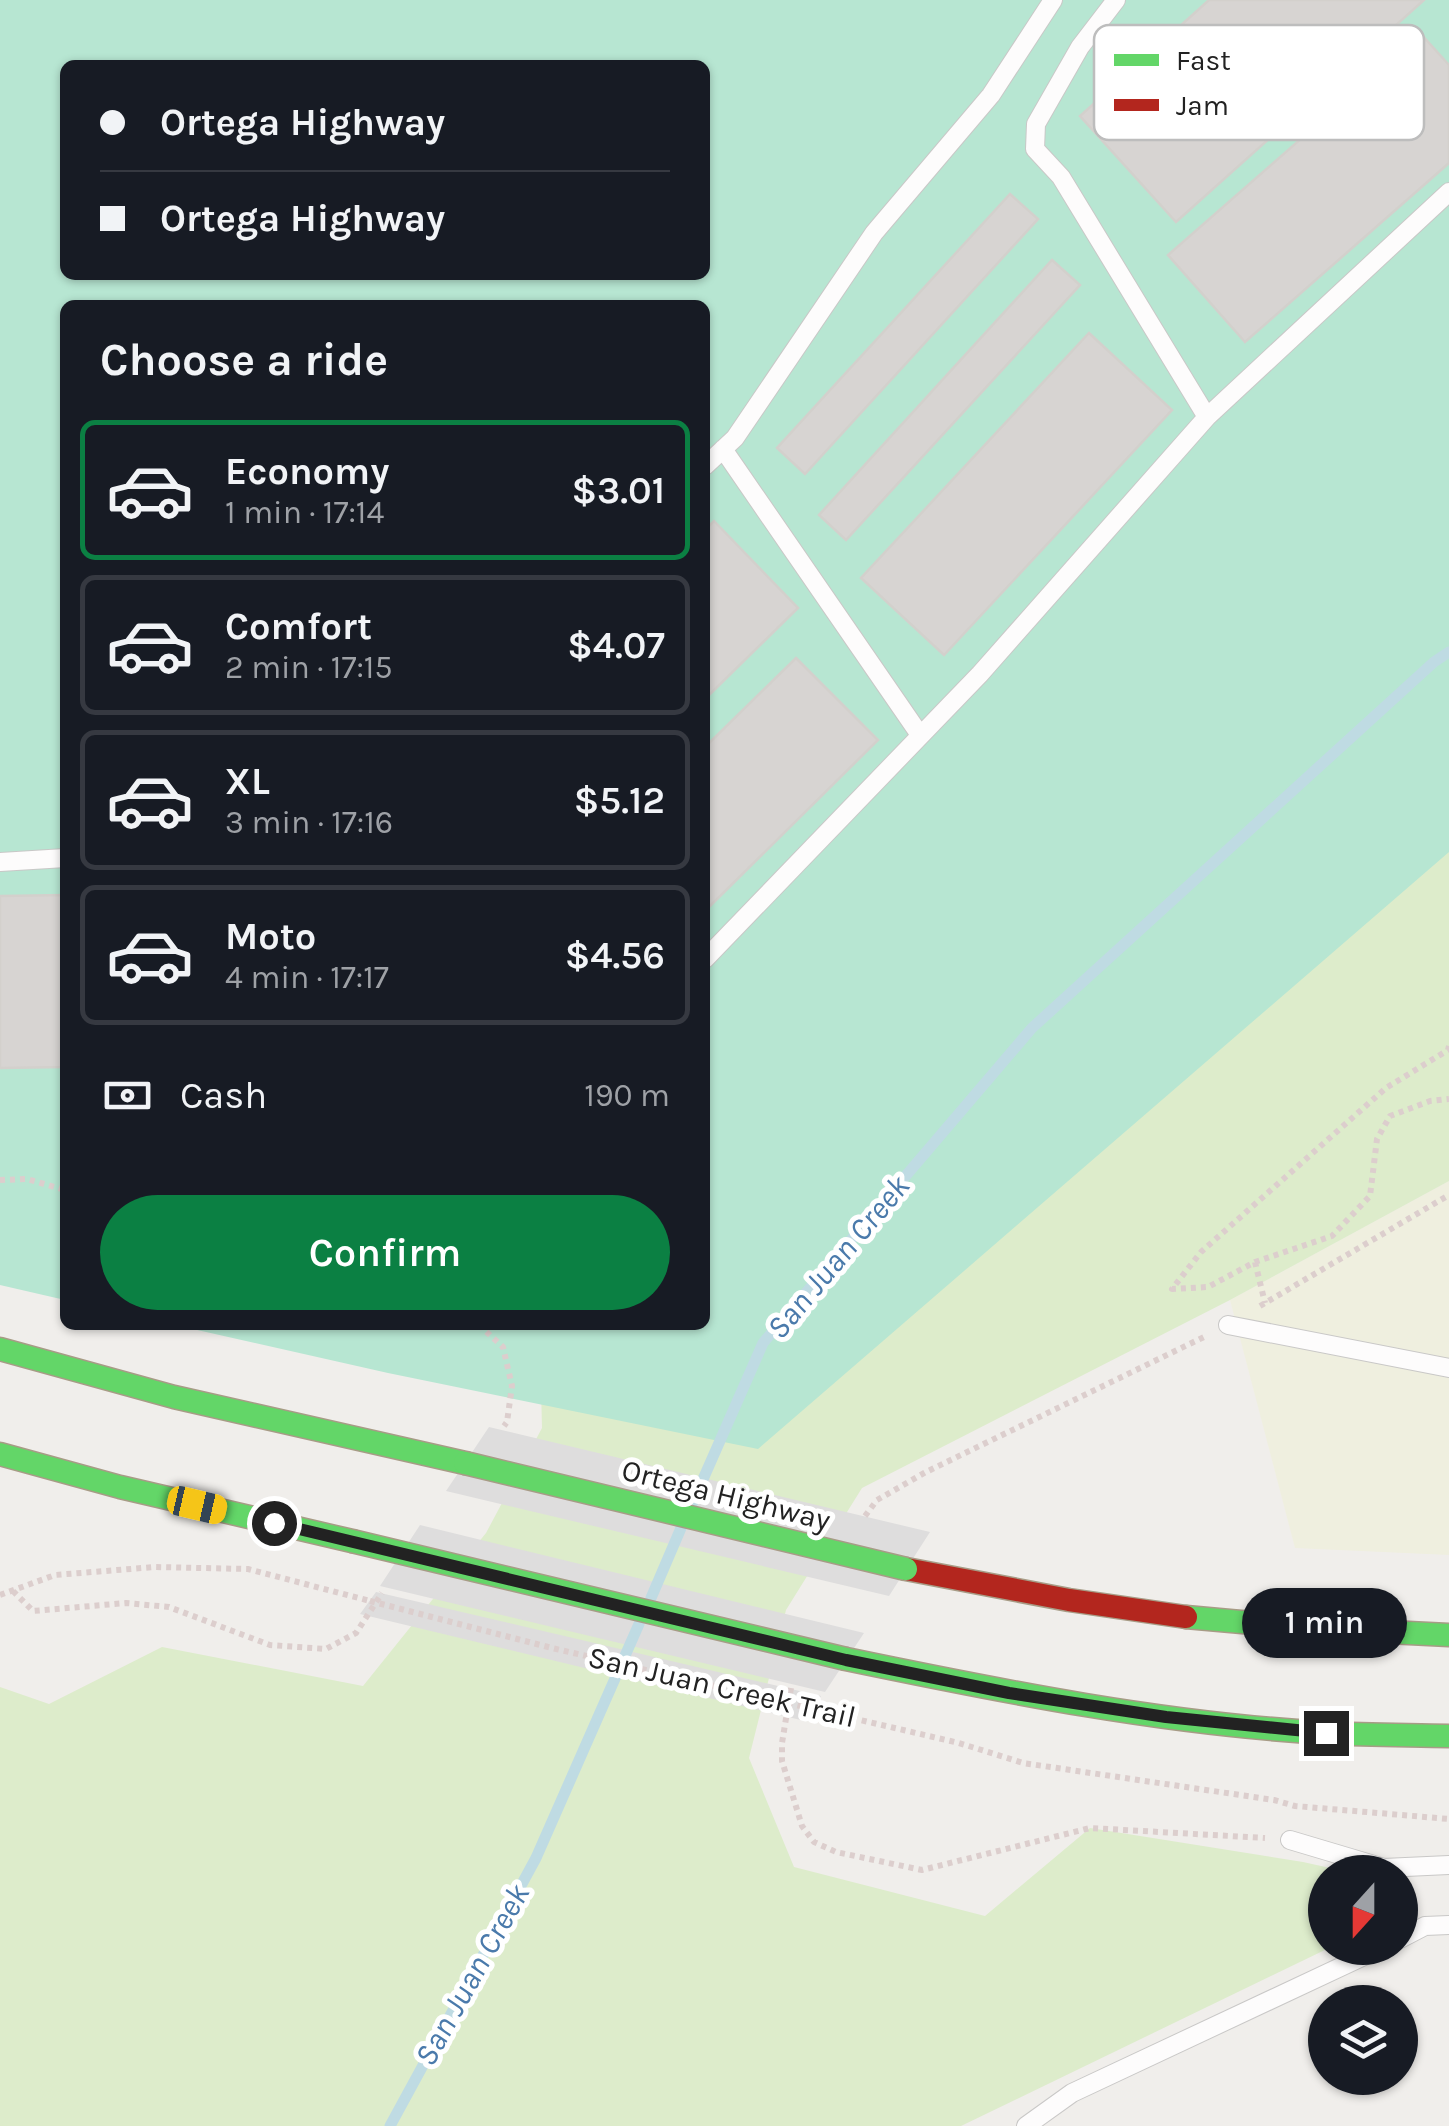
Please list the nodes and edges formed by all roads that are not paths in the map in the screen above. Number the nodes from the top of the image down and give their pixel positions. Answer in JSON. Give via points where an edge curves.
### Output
{"nodes":[{"id":1,"x":1053,"y":0,"type":"edge"},
{"id":2,"x":1116,"y":0,"type":"edge"},
{"id":3,"x":1097,"y":25,"type":"edge"},
{"id":4,"x":1094,"y":29,"type":"edge"},
{"id":5,"x":1449,"y":192,"type":"edge"},
{"id":6,"x":1207,"y":417,"type":"junction"},
{"id":7,"x":723,"y":449,"type":"junction"},
{"id":8,"x":710,"y":461,"type":"edge"},
{"id":9,"x":920,"y":735,"type":"junction"},
{"id":10,"x":60,"y":858,"type":"edge"},
{"id":11,"x":0,"y":862,"type":"edge"},
{"id":12,"x":710,"y":954,"type":"edge"},
{"id":13,"x":1228,"y":1325,"type":"road end"},
{"id":14,"x":0,"y":1349,"type":"edge"},
{"id":15,"x":1449,"y":1368,"type":"edge"},
{"id":16,"x":0,"y":1454,"type":"edge"},
{"id":17,"x":1449,"y":1635,"type":"edge"},
{"id":18,"x":1449,"y":1736,"type":"edge"},
{"id":19,"x":1290,"y":1840,"type":"road end"},
{"id":20,"x":1449,"y":1866,"type":"edge"},
{"id":21,"x":1449,"y":1925,"type":"edge"},
{"id":22,"x":1418,"y":1929,"type":"edge"},
{"id":23,"x":1345,"y":1965,"type":"edge"},
{"id":24,"x":1026,"y":2126,"type":"edge"}],
"edges":[{"from":1,"to":7,"type":"lane","via":[[992,94],[874,233]]},
{"from":2,"to":3,"type":"lane"},
{"from":4,"to":6,"type":"lane","via":[[1036,124],[1035,149],[1061,177]]},
{"from":5,"to":6,"type":"lane"},
{"from":6,"to":9,"type":"lane"},
{"from":7,"to":8,"type":"lane"},
{"from":7,"to":9,"type":"lane"},
{"from":9,"to":12,"type":"lane"},
{"from":10,"to":11,"type":"lane"},
{"from":13,"to":15,"type":"lane"},
{"from":14,"to":17,"type":"main road","name":"Ortega Highway","bridge":true,"via":[[174,1397],[1037,1595],[1168,1616]]},
{"from":16,"to":18,"type":"main road","bridge":true,"via":[[846,1660],[1009,1693],[1326,1733]]},
{"from":19,"to":20,"type":"lane","via":[[1384,1868]]},
{"from":21,"to":22,"type":"lane"},
{"from":23,"to":24,"type":"lane","via":[[1072,2094]]}]}
